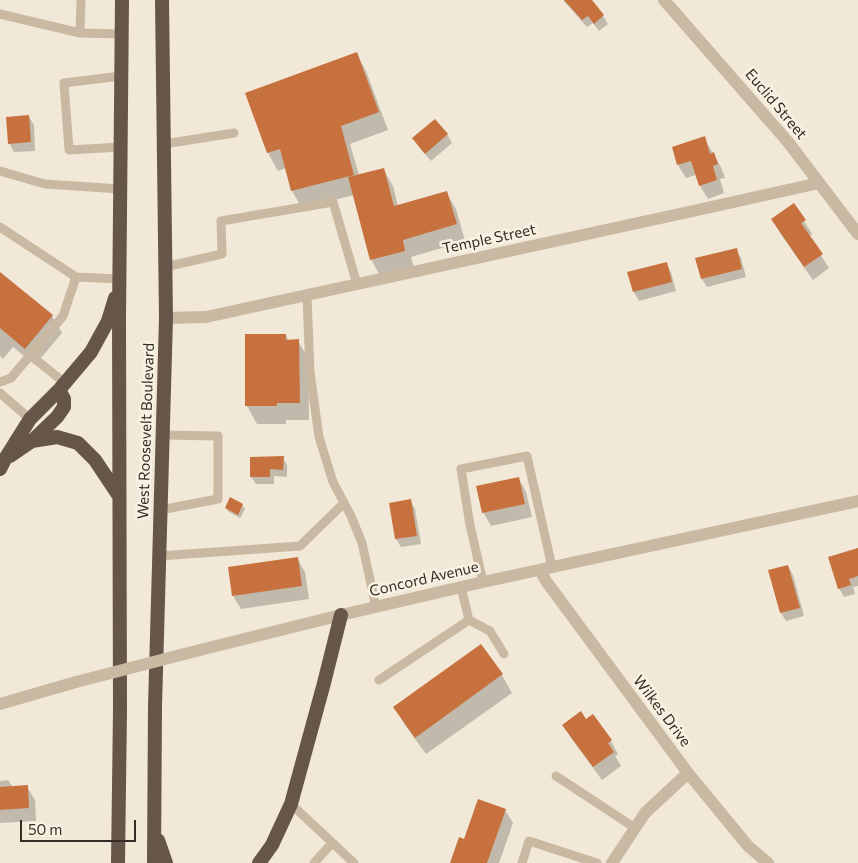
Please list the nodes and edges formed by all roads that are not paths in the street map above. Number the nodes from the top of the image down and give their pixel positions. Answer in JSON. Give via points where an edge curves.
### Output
{"nodes":[{"id":1,"x":81,"y":0,"type":"edge"},
{"id":2,"x":122,"y":0,"type":"edge"},
{"id":3,"x":162,"y":0,"type":"edge"},
{"id":4,"x":664,"y":0,"type":"edge"},
{"id":5,"x":0,"y":14,"type":"edge"},
{"id":6,"x":80,"y":33,"type":"junction"},
{"id":7,"x":122,"y":34,"type":"junction"},
{"id":8,"x":121,"y":76,"type":"junction"},
{"id":9,"x":234,"y":133,"type":"dead end"},
{"id":10,"x":164,"y":144,"type":"junction"},
{"id":11,"x":121,"y":147,"type":"junction"},
{"id":12,"x":0,"y":171,"type":"edge"},
{"id":13,"x":818,"y":183,"type":"junction"},
{"id":14,"x":120,"y":189,"type":"junction"},
{"id":15,"x":0,"y":227,"type":"edge"},
{"id":16,"x":858,"y":234,"type":"edge"},
{"id":17,"x":165,"y":267,"type":"junction"},
{"id":18,"x":76,"y":277,"type":"junction"},
{"id":19,"x":120,"y":281,"type":"junction"},
{"id":20,"x":357,"y":284,"type":"junction"},
{"id":21,"x":307,"y":296,"type":"junction"},
{"id":22,"x":166,"y":318,"type":"junction"},
{"id":23,"x":30,"y":356,"type":"junction"},
{"id":24,"x":0,"y":374,"type":"edge"},
{"id":25,"x":11,"y":378,"type":"junction"},
{"id":26,"x":0,"y":382,"type":"edge"},
{"id":27,"x":62,"y":387,"type":"junction"},
{"id":28,"x":0,"y":393,"type":"edge"},
{"id":29,"x":30,"y":419,"type":"junction"},
{"id":30,"x":162,"y":435,"type":"junction"},
{"id":31,"x":32,"y":441,"type":"junction"},
{"id":32,"x":2,"y":464,"type":"edge"},
{"id":33,"x":119,"y":496,"type":"junction"},
{"id":34,"x":858,"y":501,"type":"edge"},
{"id":35,"x":344,"y":503,"type":"junction"},
{"id":36,"x":160,"y":510,"type":"junction"},
{"id":37,"x":159,"y":556,"type":"junction"},
{"id":38,"x":546,"y":569,"type":"junction"},
{"id":39,"x":483,"y":582,"type":"junction"},
{"id":40,"x":461,"y":587,"type":"junction"},
{"id":41,"x":376,"y":607,"type":"junction"},
{"id":42,"x":340,"y":615,"type":"junction"},
{"id":43,"x":469,"y":620,"type":"junction"},
{"id":44,"x":504,"y":654,"type":"dead end"},
{"id":45,"x":378,"y":680,"type":"dead end"},
{"id":46,"x":0,"y":704,"type":"edge"},
{"id":47,"x":688,"y":773,"type":"junction"},
{"id":48,"x":556,"y":776,"type":"dead end"},
{"id":49,"x":291,"y":804,"type":"junction"},
{"id":50,"x":635,"y":828,"type":"junction"},
{"id":51,"x":154,"y":829,"type":"junction"},
{"id":52,"x":332,"y":843,"type":"junction"},
{"id":53,"x":766,"y":862,"type":"edge"},
{"id":54,"x":118,"y":863,"type":"edge"},
{"id":55,"x":154,"y":863,"type":"edge"},
{"id":56,"x":166,"y":863,"type":"edge"},
{"id":57,"x":259,"y":863,"type":"edge"},
{"id":58,"x":314,"y":863,"type":"edge"},
{"id":59,"x":354,"y":863,"type":"edge"},
{"id":60,"x":522,"y":863,"type":"edge"},
{"id":61,"x":596,"y":863,"type":"edge"},
{"id":62,"x":612,"y":863,"type":"edge"}],
"edges":[{"from":1,"to":6,"type":"lane"},
{"from":2,"to":7,"type":"highway","name":"West Roosevelt Boulevard"},
{"from":3,"to":10,"type":"highway","name":"West Roosevelt Boulevard"},
{"from":4,"to":13,"type":"street","name":"Euclid Street","via":[[788,142]]},
{"from":5,"to":6,"type":"lane"},
{"from":6,"to":7,"type":"lane"},
{"from":7,"to":8,"type":"highway","name":"West Roosevelt Boulevard"},
{"from":8,"to":11,"type":"highway","name":"West Roosevelt Boulevard"},
{"from":8,"to":11,"type":"lane","via":[[64,83],[69,150]]},
{"from":9,"to":10,"type":"lane"},
{"from":10,"to":17,"type":"highway","name":"West Roosevelt Boulevard"},
{"from":11,"to":14,"type":"highway","name":"West Roosevelt Boulevard"},
{"from":12,"to":14,"type":"lane","via":[[45,184]]},
{"from":13,"to":16,"type":"street","name":"Euclid Street"},
{"from":13,"to":20,"type":"street","name":"Temple Street"},
{"from":14,"to":19,"type":"highway","name":"West Roosevelt Boulevard"},
{"from":15,"to":18,"type":"lane"},
{"from":17,"to":20,"type":"lane","via":[[222,254],[221,222],[333,202]]},
{"from":17,"to":22,"type":"highway","name":"West Roosevelt Boulevard"},
{"from":18,"to":19,"type":"lane"},
{"from":18,"to":23,"type":"lane","via":[[63,316]]},
{"from":19,"to":27,"type":"highway","via":[[100,336]]},
{"from":19,"to":33,"type":"highway","name":"West Roosevelt Boulevard"},
{"from":20,"to":21,"type":"street","name":"Temple Street"},
{"from":21,"to":22,"type":"street","name":"Temple Street","via":[[206,317]]},
{"from":21,"to":35,"type":"lane","via":[[310,372],[319,437],[333,482]]},
{"from":22,"to":30,"type":"highway","name":"West Roosevelt Boulevard"},
{"from":23,"to":25,"type":"lane"},
{"from":23,"to":27,"type":"lane"},
{"from":24,"to":25,"type":"lane"},
{"from":25,"to":26,"type":"lane"},
{"from":27,"to":29,"type":"highway"},
{"from":27,"to":31,"type":"highway","via":[[64,407]]},
{"from":28,"to":29,"type":"lane"},
{"from":29,"to":32,"type":"highway"},
{"from":30,"to":36,"type":"highway","name":"West Roosevelt Boulevard"},
{"from":30,"to":36,"type":"lane","via":[[218,436],[218,499]]},
{"from":31,"to":32,"type":"highway"},
{"from":31,"to":33,"type":"highway","via":[[57,437],[78,443],[95,460]]},
{"from":33,"to":54,"type":"highway","name":"West Roosevelt Boulevard"},
{"from":34,"to":38,"type":"street","name":"Concord Avenue"},
{"from":35,"to":37,"type":"lane","via":[[300,546]]},
{"from":35,"to":41,"type":"lane","via":[[362,543]]},
{"from":36,"to":37,"type":"highway","name":"West Roosevelt Boulevard"},
{"from":37,"to":51,"type":"highway","name":"West Roosevelt Boulevard"},
{"from":38,"to":39,"type":"street","name":"Concord Avenue"},
{"from":38,"to":39,"type":"lane","via":[[527,456],[461,470]]},
{"from":38,"to":47,"type":"street","name":"Wilkes Drive","via":[[546,581]]},
{"from":39,"to":40,"type":"street","name":"Concord Avenue"},
{"from":40,"to":41,"type":"street","name":"Concord Avenue"},
{"from":40,"to":43,"type":"lane"},
{"from":41,"to":42,"type":"street","name":"Concord Avenue"},
{"from":42,"to":46,"type":"street","name":"Concord Avenue","bridge":true},
{"from":42,"to":49,"type":"highway"},
{"from":43,"to":44,"type":"lane","via":[[490,631]]},
{"from":43,"to":45,"type":"lane"},
{"from":47,"to":50,"type":"street","via":[[645,813]]},
{"from":47,"to":53,"type":"street","name":"Wilkes Drive","via":[[748,846]]},
{"from":48,"to":50,"type":"lane"},
{"from":49,"to":52,"type":"lane"},
{"from":49,"to":57,"type":"highway","via":[[272,845]]},
{"from":50,"to":62,"type":"street"},
{"from":51,"to":55,"type":"highway","name":"West Roosevelt Boulevard"},
{"from":51,"to":56,"type":"highway"},
{"from":52,"to":58,"type":"lane"},
{"from":52,"to":59,"type":"lane"},
{"from":60,"to":61,"type":"lane","via":[[529,841]]}]}
